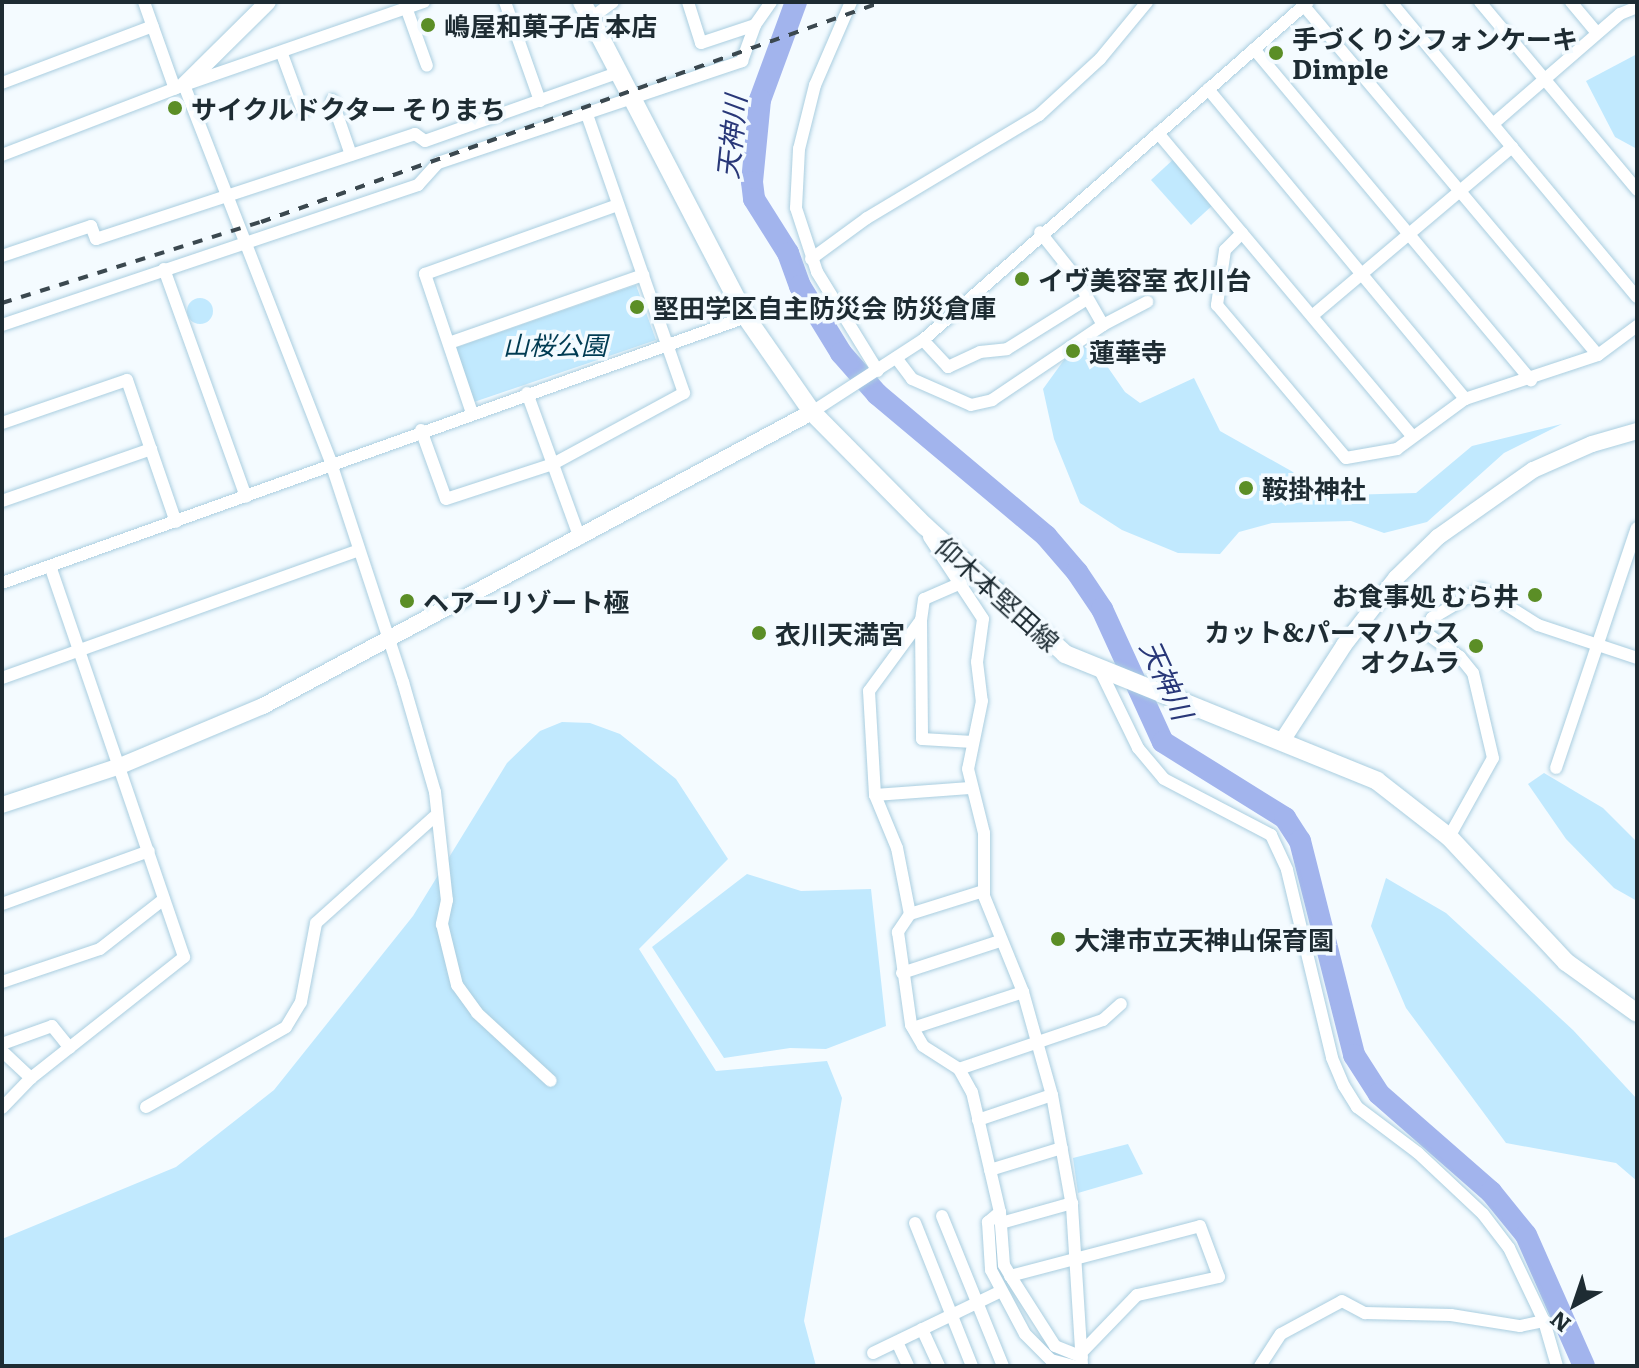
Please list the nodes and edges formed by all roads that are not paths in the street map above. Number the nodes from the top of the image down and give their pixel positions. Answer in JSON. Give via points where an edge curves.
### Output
{"nodes":[{"id":1,"x":144,"y":2,"type":"edge"},
{"id":2,"x":268,"y":2,"type":"edge"},
{"id":3,"x":424,"y":2,"type":"edge"},
{"id":4,"x":505,"y":2,"type":"edge"},
{"id":5,"x":613,"y":2,"type":"edge"},
{"id":6,"x":688,"y":2,"type":"edge"},
{"id":7,"x":771,"y":2,"type":"edge"},
{"id":8,"x":851,"y":2,"type":"edge"},
{"id":9,"x":1147,"y":2,"type":"edge"},
{"id":10,"x":1391,"y":2,"type":"edge"},
{"id":11,"x":1480,"y":2,"type":"edge"},
{"id":12,"x":1571,"y":2,"type":"edge"},
{"id":13,"x":1306,"y":4,"type":"edge"},
{"id":14,"x":1637,"y":7,"type":"edge"},
{"id":15,"x":407,"y":10,"type":"junction"},
{"id":16,"x":586,"y":10,"type":"edge"},
{"id":17,"x":755,"y":25,"type":"junction"},
{"id":18,"x":153,"y":26,"type":"junction"},
{"id":19,"x":1597,"y":33,"type":"junction"},
{"id":20,"x":1254,"y":49,"type":"junction"},
{"id":21,"x":282,"y":54,"type":"junction"},
{"id":22,"x":427,"y":66,"type":"dead end"},
{"id":23,"x":620,"y":72,"type":"junction"},
{"id":24,"x":1544,"y":79,"type":"junction"},
{"id":25,"x":2,"y":83,"type":"edge"},
{"id":26,"x":179,"y":87,"type":"junction"},
{"id":27,"x":1208,"y":89,"type":"junction"},
{"id":28,"x":634,"y":97,"type":"junction"},
{"id":29,"x":332,"y":100,"type":"dead end"},
{"id":30,"x":540,"y":101,"type":"junction"},
{"id":31,"x":303,"y":111,"type":"dead end"},
{"id":32,"x":586,"y":112,"type":"junction"},
{"id":33,"x":1493,"y":124,"type":"junction"},
{"id":34,"x":1158,"y":133,"type":"junction"},
{"id":35,"x":1512,"y":147,"type":"junction"},
{"id":36,"x":2,"y":155,"type":"edge"},
{"id":37,"x":351,"y":155,"type":"junction"},
{"id":38,"x":1637,"y":190,"type":"edge"},
{"id":39,"x":1460,"y":191,"type":"junction"},
{"id":40,"x":226,"y":197,"type":"junction"},
{"id":41,"x":618,"y":205,"type":"junction"},
{"id":42,"x":1040,"y":232,"type":"junction"},
{"id":43,"x":1242,"y":233,"type":"junction"},
{"id":44,"x":1409,"y":234,"type":"junction"},
{"id":45,"x":244,"y":242,"type":"junction"},
{"id":46,"x":2,"y":256,"type":"edge"},
{"id":47,"x":811,"y":259,"type":"junction"},
{"id":48,"x":164,"y":269,"type":"junction"},
{"id":49,"x":1362,"y":274,"type":"junction"},
{"id":50,"x":643,"y":275,"type":"junction"},
{"id":51,"x":1637,"y":297,"type":"edge"},
{"id":52,"x":1087,"y":299,"type":"junction"},
{"id":53,"x":1147,"y":302,"type":"dead end"},
{"id":54,"x":1312,"y":316,"type":"junction"},
{"id":55,"x":746,"y":317,"type":"junction"},
{"id":56,"x":2,"y":325,"type":"edge"},
{"id":57,"x":1103,"y":325,"type":"junction"},
{"id":58,"x":1637,"y":326,"type":"edge"},
{"id":59,"x":923,"y":340,"type":"junction"},
{"id":60,"x":449,"y":343,"type":"junction"},
{"id":61,"x":667,"y":344,"type":"junction"},
{"id":62,"x":1598,"y":355,"type":"junction"},
{"id":63,"x":897,"y":359,"type":"junction"},
{"id":64,"x":873,"y":374,"type":"junction"},
{"id":65,"x":1531,"y":380,"type":"junction"},
{"id":66,"x":527,"y":393,"type":"junction"},
{"id":67,"x":1465,"y":399,"type":"junction"},
{"id":68,"x":820,"y":407,"type":"junction"},
{"id":69,"x":472,"y":413,"type":"junction"},
{"id":70,"x":2,"y":423,"type":"edge"},
{"id":71,"x":421,"y":430,"type":"junction"},
{"id":72,"x":1637,"y":431,"type":"edge"},
{"id":73,"x":1411,"y":434,"type":"junction"},
{"id":74,"x":151,"y":449,"type":"junction"},
{"id":75,"x":331,"y":463,"type":"junction"},
{"id":76,"x":553,"y":464,"type":"junction"},
{"id":77,"x":246,"y":497,"type":"junction"},
{"id":78,"x":2,"y":501,"type":"edge"},
{"id":79,"x":176,"y":522,"type":"junction"},
{"id":80,"x":925,"y":526,"type":"junction"},
{"id":81,"x":1637,"y":528,"type":"edge"},
{"id":82,"x":580,"y":539,"type":"junction"},
{"id":83,"x":359,"y":550,"type":"junction"},
{"id":84,"x":50,"y":566,"type":"junction"},
{"id":85,"x":2,"y":583,"type":"edge"},
{"id":86,"x":961,"y":583,"type":"junction"},
{"id":87,"x":921,"y":620,"type":"junction"},
{"id":88,"x":390,"y":640,"type":"junction"},
{"id":89,"x":1596,"y":645,"type":"junction"},
{"id":90,"x":78,"y":651,"type":"junction"},
{"id":91,"x":1637,"y":658,"type":"edge"},
{"id":92,"x":1100,"y":670,"type":"junction"},
{"id":93,"x":2,"y":678,"type":"edge"},
{"id":94,"x":1282,"y":741,"type":"junction"},
{"id":95,"x":973,"y":742,"type":"junction"},
{"id":96,"x":120,"y":766,"type":"junction"},
{"id":97,"x":1556,"y":768,"type":"dead end"},
{"id":98,"x":970,"y":788,"type":"junction"},
{"id":99,"x":875,"y":795,"type":"junction"},
{"id":100,"x":2,"y":805,"type":"edge"},
{"id":101,"x":434,"y":817,"type":"junction"},
{"id":102,"x":1449,"y":837,"type":"junction"},
{"id":103,"x":149,"y":851,"type":"junction"},
{"id":104,"x":984,"y":891,"type":"junction"},
{"id":105,"x":164,"y":899,"type":"junction"},
{"id":106,"x":2,"y":904,"type":"edge"},
{"id":107,"x":910,"y":914,"type":"junction"},
{"id":108,"x":1000,"y":941,"type":"junction"},
{"id":109,"x":902,"y":973,"type":"junction"},
{"id":110,"x":2,"y":982,"type":"edge"},
{"id":111,"x":1023,"y":992,"type":"junction"},
{"id":112,"x":1121,"y":1004,"type":"dead end"},
{"id":113,"x":1637,"y":1013,"type":"edge"},
{"id":114,"x":913,"y":1028,"type":"junction"},
{"id":115,"x":2,"y":1044,"type":"edge"},
{"id":116,"x":1040,"y":1045,"type":"junction"},
{"id":117,"x":70,"y":1048,"type":"junction"},
{"id":118,"x":2,"y":1051,"type":"edge"},
{"id":119,"x":959,"y":1069,"type":"junction"},
{"id":120,"x":31,"y":1078,"type":"junction"},
{"id":121,"x":551,"y":1081,"type":"dead end"},
{"id":122,"x":1052,"y":1095,"type":"junction"},
{"id":123,"x":146,"y":1107,"type":"dead end"},
{"id":124,"x":2,"y":1108,"type":"edge"},
{"id":125,"x":978,"y":1120,"type":"junction"},
{"id":126,"x":1062,"y":1148,"type":"junction"},
{"id":127,"x":990,"y":1170,"type":"junction"},
{"id":128,"x":1072,"y":1203,"type":"junction"},
{"id":129,"x":942,"y":1216,"type":"dead end"},
{"id":130,"x":1000,"y":1217,"type":"junction"},
{"id":131,"x":915,"y":1223,"type":"dead end"},
{"id":132,"x":1076,"y":1256,"type":"junction"},
{"id":133,"x":1010,"y":1276,"type":"junction"},
{"id":134,"x":999,"y":1292,"type":"junction"},
{"id":135,"x":975,"y":1304,"type":"junction"},
{"id":136,"x":949,"y":1317,"type":"junction"},
{"id":137,"x":1544,"y":1321,"type":"junction"},
{"id":138,"x":922,"y":1329,"type":"junction"},
{"id":139,"x":897,"y":1342,"type":"junction"},
{"id":140,"x":873,"y":1353,"type":"dead end"},
{"id":141,"x":1080,"y":1360,"type":"edge"},
{"id":142,"x":1050,"y":1363,"type":"edge"},
{"id":143,"x":908,"y":1366,"type":"edge"},
{"id":144,"x":939,"y":1366,"type":"edge"},
{"id":145,"x":972,"y":1366,"type":"edge"},
{"id":146,"x":1003,"y":1366,"type":"edge"},
{"id":147,"x":1260,"y":1366,"type":"edge"},
{"id":148,"x":1557,"y":1366,"type":"edge"}],
"edges":[{"from":1,"to":18,"type":"street"},
{"from":2,"to":26,"type":"street"},
{"from":3,"to":15,"type":"street"},
{"from":4,"to":30,"type":"street"},
{"from":5,"to":16,"type":"street"},
{"from":6,"to":17,"type":"street","via":[[701,43]]},
{"from":7,"to":17,"type":"street"},
{"from":8,"to":47,"type":"street","via":[[815,85],[799,149],[796,208]]},
{"from":9,"to":47,"type":"street","via":[[1100,59],[1039,115]]},
{"from":10,"to":33,"type":"street"},
{"from":11,"to":24,"type":"street"},
{"from":12,"to":19,"type":"street"},
{"from":13,"to":20,"type":"street"},
{"from":13,"to":39,"type":"street"},
{"from":14,"to":19,"type":"street"},
{"from":15,"to":21,"type":"street"},
{"from":15,"to":22,"type":"street"},
{"from":16,"to":23,"type":"main road","name":"仰木本堅田線"},
{"from":17,"to":28,"type":"street","via":[[742,61]]},
{"from":18,"to":25,"type":"street"},
{"from":18,"to":26,"type":"street"},
{"from":19,"to":24,"type":"street"},
{"from":20,"to":27,"type":"street"},
{"from":20,"to":44,"type":"street"},
{"from":21,"to":26,"type":"street"},
{"from":21,"to":31,"type":"street"},
{"from":23,"to":28,"type":"main road","name":"仰木本堅田線"},
{"from":23,"to":30,"type":"street"},
{"from":24,"to":33,"type":"street"},
{"from":24,"to":38,"type":"street"},
{"from":26,"to":36,"type":"street"},
{"from":26,"to":40,"type":"street"},
{"from":27,"to":34,"type":"street"},
{"from":27,"to":49,"type":"street"},
{"from":28,"to":32,"type":"street"},
{"from":28,"to":55,"type":"main road","name":"仰木本堅田線","via":[[654,148]]},
{"from":29,"to":37,"type":"street"},
{"from":30,"to":37,"type":"street","via":[[425,141],[415,134]]},
{"from":32,"to":41,"type":"street"},
{"from":32,"to":45,"type":"street","via":[[438,163],[418,185]]},
{"from":33,"to":35,"type":"street"},
{"from":34,"to":42,"type":"street"},
{"from":34,"to":43,"type":"street"},
{"from":35,"to":39,"type":"street"},
{"from":35,"to":51,"type":"street"},
{"from":37,"to":40,"type":"street"},
{"from":39,"to":44,"type":"street"},
{"from":39,"to":62,"type":"street"},
{"from":40,"to":45,"type":"street"},
{"from":40,"to":46,"type":"street","via":[[96,239],[91,226]]},
{"from":41,"to":50,"type":"street"},
{"from":41,"to":60,"type":"street","via":[[425,274]]},
{"from":42,"to":52,"type":"street"},
{"from":42,"to":59,"type":"street"},
{"from":43,"to":54,"type":"street"},
{"from":43,"to":73,"type":"street","via":[[1225,250],[1217,305],[1346,458],[1397,449]]},
{"from":44,"to":49,"type":"street"},
{"from":44,"to":65,"type":"street"},
{"from":45,"to":48,"type":"street"},
{"from":45,"to":75,"type":"street"},
{"from":47,"to":64,"type":"street"},
{"from":48,"to":56,"type":"street"},
{"from":48,"to":77,"type":"street"},
{"from":49,"to":54,"type":"street"},
{"from":49,"to":67,"type":"street"},
{"from":50,"to":60,"type":"street"},
{"from":50,"to":61,"type":"street"},
{"from":52,"to":57,"type":"street"},
{"from":52,"to":59,"type":"street","via":[[1007,349],[980,352],[948,367]]},
{"from":53,"to":57,"type":"street"},
{"from":54,"to":73,"type":"street"},
{"from":55,"to":61,"type":"street"},
{"from":55,"to":68,"type":"main road","name":"仰木本堅田線"},
{"from":57,"to":63,"type":"street","via":[[992,400],[971,405],[912,379]]},
{"from":58,"to":62,"type":"street"},
{"from":59,"to":63,"type":"street"},
{"from":60,"to":69,"type":"street"},
{"from":61,"to":66,"type":"street"},
{"from":61,"to":76,"type":"street","via":[[684,393]]},
{"from":62,"to":65,"type":"street"},
{"from":63,"to":64,"type":"street"},
{"from":64,"to":68,"type":"street"},
{"from":65,"to":67,"type":"street"},
{"from":66,"to":69,"type":"street"},
{"from":66,"to":76,"type":"street"},
{"from":67,"to":73,"type":"street"},
{"from":68,"to":80,"type":"main road","name":"仰木本堅田線"},
{"from":68,"to":82,"type":"street"},
{"from":69,"to":71,"type":"street"},
{"from":70,"to":74,"type":"street","via":[[127,380]]},
{"from":71,"to":75,"type":"street"},
{"from":71,"to":76,"type":"street","via":[[446,499]]},
{"from":72,"to":94,"type":"street","via":[[1533,470],[1438,537],[1396,578],[1344,645]]},
{"from":74,"to":78,"type":"street"},
{"from":74,"to":79,"type":"street"},
{"from":75,"to":77,"type":"street"},
{"from":75,"to":83,"type":"street"},
{"from":76,"to":82,"type":"street"},
{"from":77,"to":79,"type":"street"},
{"from":79,"to":84,"type":"street"},
{"from":80,"to":86,"type":"street"},
{"from":80,"to":92,"type":"main road","name":"仰木本堅田線","via":[[1041,635]]},
{"from":81,"to":89,"type":"street"},
{"from":82,"to":88,"type":"street"},
{"from":83,"to":88,"type":"street"},
{"from":83,"to":90,"type":"street"},
{"from":84,"to":85,"type":"street"},
{"from":84,"to":90,"type":"street"},
{"from":86,"to":87,"type":"street","via":[[924,599]]},
{"from":86,"to":95,"type":"street","via":[[983,619],[977,662],[982,701]]},
{"from":87,"to":95,"type":"street","via":[[922,739]]},
{"from":87,"to":99,"type":"street","via":[[869,691]]},
{"from":88,"to":96,"type":"street","via":[[263,706]]},
{"from":88,"to":101,"type":"street","via":[[435,792]]},
{"from":89,"to":91,"type":"street"},
{"from":89,"to":97,"type":"street"},
{"from":89,"to":102,"type":"street","via":[[1538,625],[1481,589],[1432,618],[1427,634],[1473,673],[1493,758]]},
{"from":90,"to":93,"type":"street"},
{"from":90,"to":96,"type":"street"},
{"from":92,"to":94,"type":"main road","name":"仰木本堅田線"},
{"from":92,"to":137,"type":"street","via":[[1138,748],[1164,779],[1271,835],[1287,870],[1332,1058],[1344,1086],[1357,1107],[1418,1153],[1483,1214],[1509,1248]]},
{"from":94,"to":102,"type":"main road","name":"仰木本堅田線","via":[[1377,781]]},
{"from":95,"to":98,"type":"street"},
{"from":96,"to":100,"type":"street"},
{"from":96,"to":103,"type":"street"},
{"from":98,"to":99,"type":"street"},
{"from":98,"to":104,"type":"street","via":[[984,833]]},
{"from":99,"to":107,"type":"street","via":[[897,848]]},
{"from":101,"to":121,"type":"street","via":[[447,900],[442,924],[457,985],[477,1013]]},
{"from":101,"to":123,"type":"street","via":[[316,923],[301,1002],[286,1027]]},
{"from":102,"to":113,"type":"main road","name":"仰木本堅田線","via":[[1566,962]]},
{"from":103,"to":105,"type":"street"},
{"from":103,"to":106,"type":"street"},
{"from":104,"to":107,"type":"street"},
{"from":104,"to":108,"type":"street"},
{"from":105,"to":110,"type":"street","via":[[100,949]]},
{"from":105,"to":117,"type":"street","via":[[184,957]]},
{"from":107,"to":109,"type":"street","via":[[898,932]]},
{"from":108,"to":109,"type":"street"},
{"from":108,"to":111,"type":"street"},
{"from":109,"to":114,"type":"street"},
{"from":111,"to":114,"type":"street"},
{"from":111,"to":116,"type":"street"},
{"from":112,"to":116,"type":"street","via":[[1103,1020]]},
{"from":114,"to":119,"type":"street","via":[[923,1046]]},
{"from":115,"to":117,"type":"street","via":[[52,1026]]},
{"from":116,"to":119,"type":"street"},
{"from":116,"to":122,"type":"street"},
{"from":117,"to":120,"type":"street"},
{"from":118,"to":120,"type":"street"},
{"from":119,"to":125,"type":"street","via":[[972,1092]]},
{"from":120,"to":124,"type":"street"},
{"from":122,"to":125,"type":"street"},
{"from":122,"to":126,"type":"street"},
{"from":125,"to":127,"type":"street"},
{"from":126,"to":127,"type":"street"},
{"from":126,"to":128,"type":"street"},
{"from":127,"to":130,"type":"street"},
{"from":128,"to":130,"type":"street"},
{"from":128,"to":132,"type":"street"},
{"from":129,"to":135,"type":"street"},
{"from":130,"to":133,"type":"street"},
{"from":130,"to":134,"type":"street","via":[[988,1222],[987,1245]]},
{"from":131,"to":136,"type":"street"},
{"from":132,"to":133,"type":"street"},
{"from":132,"to":141,"type":"street"},
{"from":132,"to":141,"type":"street","via":[[1200,1226],[1219,1277],[1137,1295]]},
{"from":133,"to":141,"type":"street","via":[[1055,1346]]},
{"from":134,"to":135,"type":"street"},
{"from":134,"to":142,"type":"street"},
{"from":135,"to":136,"type":"street"},
{"from":135,"to":146,"type":"street"},
{"from":136,"to":138,"type":"street"},
{"from":136,"to":145,"type":"street"},
{"from":137,"to":147,"type":"street","via":[[1520,1326],[1451,1315],[1365,1313],[1342,1301],[1281,1334]]},
{"from":137,"to":148,"type":"street"},
{"from":138,"to":139,"type":"street"},
{"from":138,"to":144,"type":"street"},
{"from":139,"to":140,"type":"street"},
{"from":139,"to":143,"type":"street"},
{"from":141,"to":142,"type":"street"}]}
